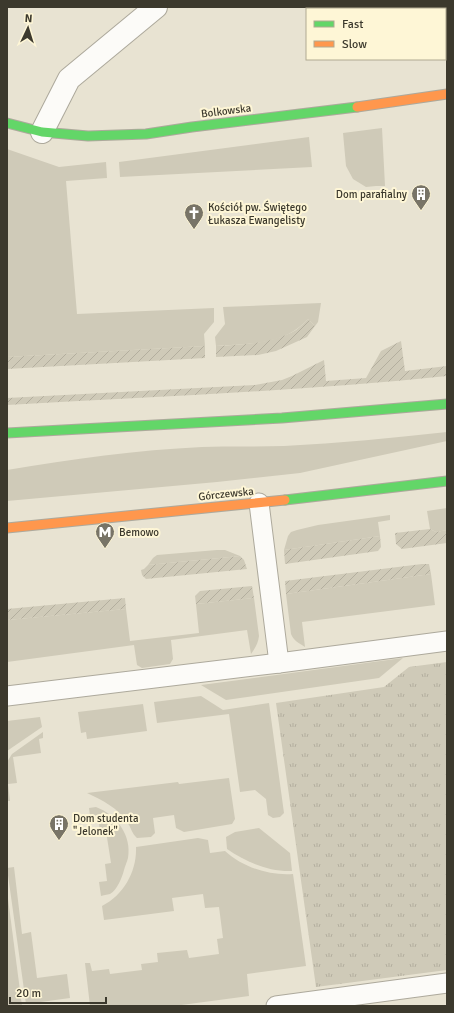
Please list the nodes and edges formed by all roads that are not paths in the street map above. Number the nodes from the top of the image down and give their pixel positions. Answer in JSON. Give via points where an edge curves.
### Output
{"nodes":[{"id":1,"x":156,"y":7,"type":"edge"},
{"id":2,"x":447,"y":94,"type":"edge"},
{"id":3,"x":7,"y":123,"type":"edge"},
{"id":4,"x":42,"y":132,"type":"junction"},
{"id":5,"x":447,"y":404,"type":"edge"},
{"id":6,"x":7,"y":433,"type":"edge"},
{"id":7,"x":447,"y":481,"type":"edge"},
{"id":8,"x":259,"y":503,"type":"junction"},
{"id":9,"x":7,"y":528,"type":"edge"},
{"id":10,"x":447,"y":641,"type":"edge"},
{"id":11,"x":279,"y":663,"type":"junction"},
{"id":12,"x":7,"y":696,"type":"edge"},
{"id":13,"x":447,"y":983,"type":"edge"},
{"id":14,"x":282,"y":1006,"type":"edge"}],
"edges":[{"from":1,"to":4,"type":"street","via":[[69,79]]},
{"from":2,"to":4,"type":"main road","name":"Bolkowska","via":[[146,134],[88,136]]},
{"from":3,"to":4,"type":"main road","name":"Bolkowska"},
{"from":5,"to":6,"type":"main road","via":[[303,416]]},
{"from":7,"to":8,"type":"main road","name":"Górczewska"},
{"from":8,"to":9,"type":"main road","name":"Górczewska"},
{"from":8,"to":11,"type":"lane"},
{"from":10,"to":11,"type":"lane"},
{"from":11,"to":12,"type":"lane"},
{"from":13,"to":14,"type":"lane"}]}
